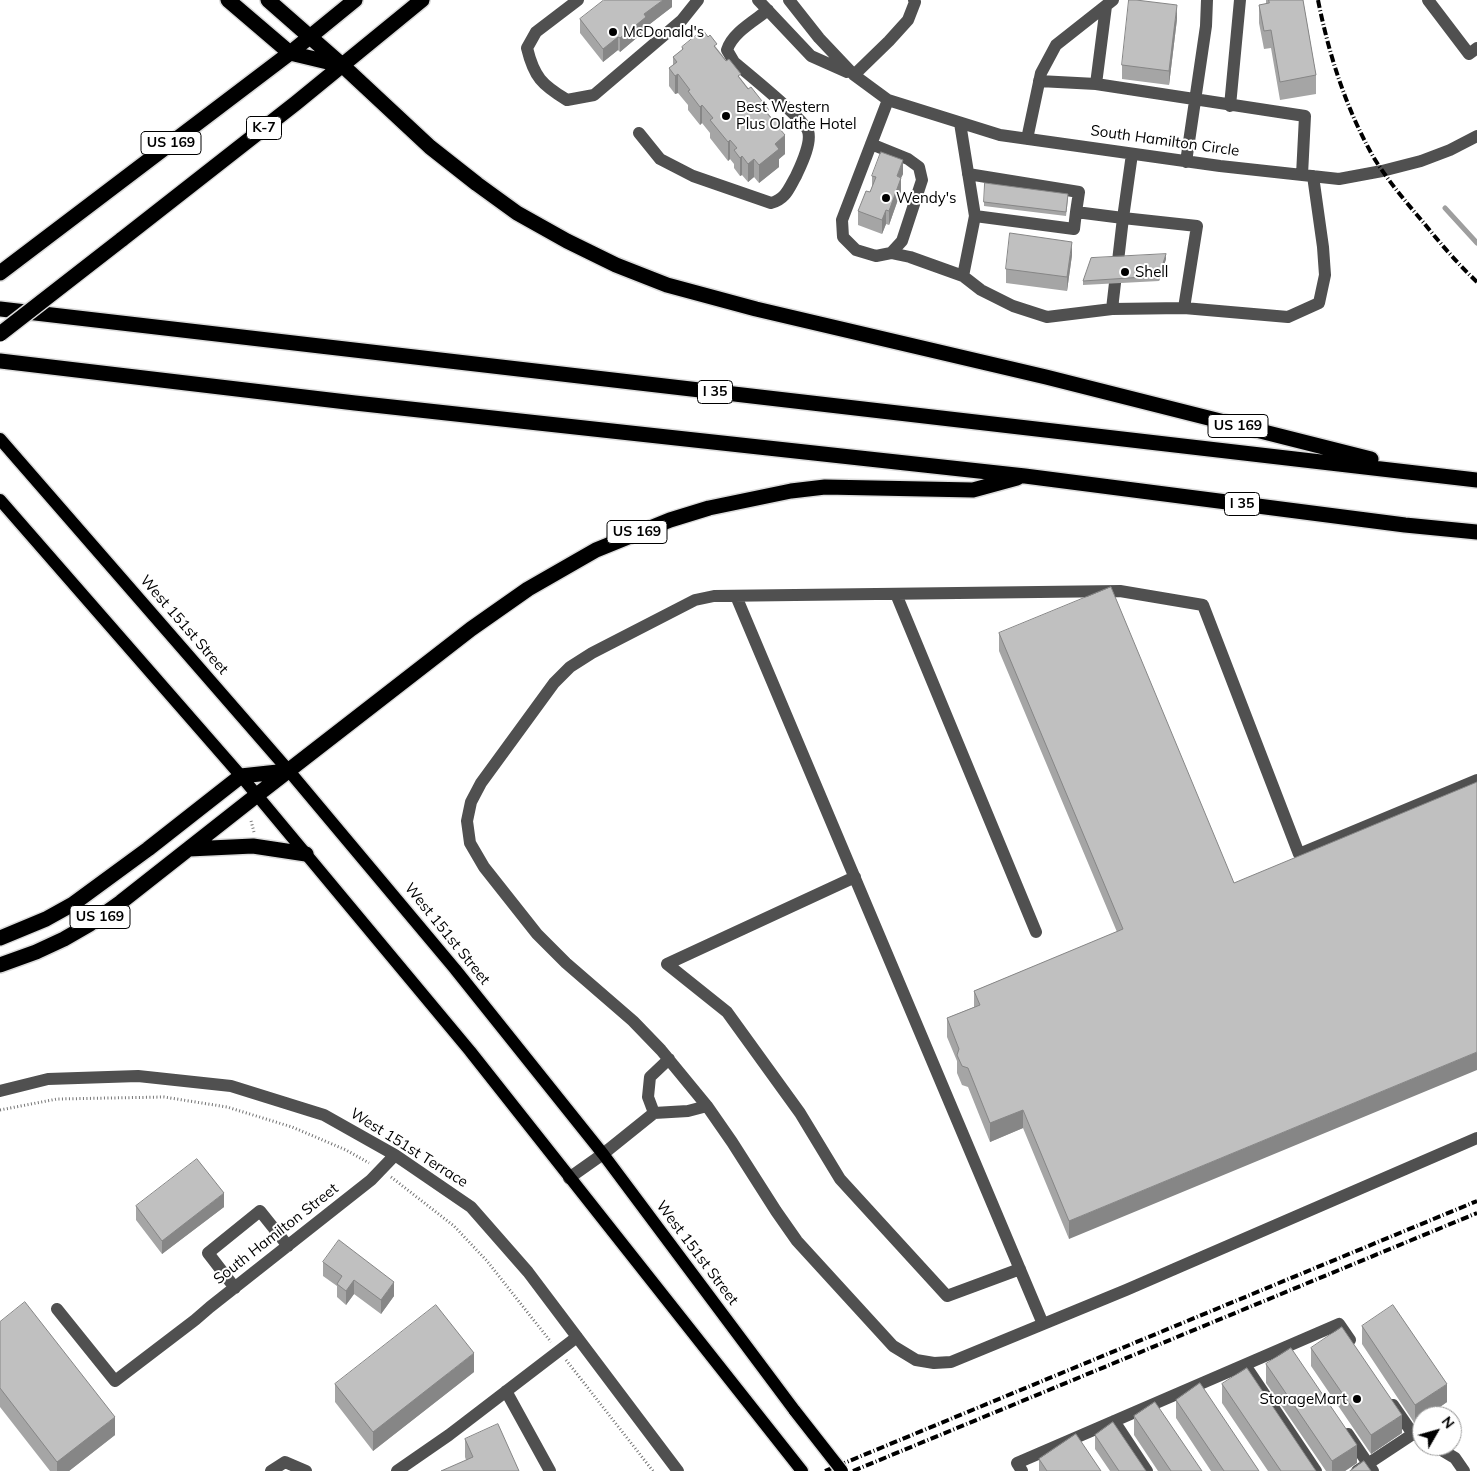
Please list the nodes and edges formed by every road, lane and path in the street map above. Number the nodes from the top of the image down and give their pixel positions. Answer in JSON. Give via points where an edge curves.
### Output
{"nodes":[{"id":1,"x":228,"y":0,"type":"edge"},
{"id":2,"x":268,"y":0,"type":"edge"},
{"id":3,"x":355,"y":0,"type":"edge"},
{"id":4,"x":422,"y":0,"type":"edge"},
{"id":5,"x":578,"y":0,"type":"edge"},
{"id":6,"x":758,"y":0,"type":"edge"},
{"id":7,"x":789,"y":0,"type":"edge"},
{"id":8,"x":1207,"y":0,"type":"edge"},
{"id":9,"x":1240,"y":0,"type":"edge"},
{"id":10,"x":1428,"y":0,"type":"edge"},
{"id":11,"x":916,"y":1,"type":"edge"},
{"id":12,"x":689,"y":3,"type":"edge"},
{"id":13,"x":1110,"y":3,"type":"edge"},
{"id":14,"x":768,"y":10,"type":"junction"},
{"id":15,"x":310,"y":36,"type":"junction"},
{"id":16,"x":290,"y":53,"type":"junction"},
{"id":17,"x":1474,"y":55,"type":"edge"},
{"id":18,"x":342,"y":65,"type":"junction"},
{"id":19,"x":854,"y":75,"type":"junction"},
{"id":20,"x":1039,"y":81,"type":"junction"},
{"id":21,"x":1096,"y":84,"type":"junction"},
{"id":22,"x":888,"y":100,"type":"junction"},
{"id":23,"x":1195,"y":100,"type":"junction"},
{"id":24,"x":1230,"y":106,"type":"junction"},
{"id":25,"x":960,"y":123,"type":"junction"},
{"id":26,"x":639,"y":134,"type":"dead end"},
{"id":27,"x":1477,"y":136,"type":"edge"},
{"id":28,"x":1027,"y":139,"type":"junction"},
{"id":29,"x":871,"y":144,"type":"junction"},
{"id":30,"x":1132,"y":154,"type":"junction"},
{"id":31,"x":1186,"y":162,"type":"junction"},
{"id":32,"x":968,"y":174,"type":"junction"},
{"id":33,"x":1307,"y":175,"type":"junction"},
{"id":34,"x":1076,"y":212,"type":"junction"},
{"id":35,"x":975,"y":216,"type":"junction"},
{"id":36,"x":1123,"y":218,"type":"junction"},
{"id":37,"x":891,"y":253,"type":"junction"},
{"id":38,"x":1118,"y":261,"type":"edge"},
{"id":39,"x":0,"y":273,"type":"edge"},
{"id":40,"x":963,"y":276,"type":"junction"},
{"id":41,"x":1116,"y":283,"type":"edge"},
{"id":42,"x":1184,"y":308,"type":"junction"},
{"id":43,"x":0,"y":309,"type":"edge"},
{"id":44,"x":1112,"y":309,"type":"junction"},
{"id":45,"x":0,"y":334,"type":"edge"},
{"id":46,"x":0,"y":361,"type":"edge"},
{"id":47,"x":0,"y":439,"type":"edge"},
{"id":48,"x":1430,"y":474,"type":"junction"},
{"id":49,"x":1025,"y":476,"type":"junction"},
{"id":50,"x":1477,"y":480,"type":"edge"},
{"id":51,"x":0,"y":500,"type":"edge"},
{"id":52,"x":1477,"y":532,"type":"edge"},
{"id":53,"x":896,"y":594,"type":"junction"},
{"id":54,"x":736,"y":596,"type":"junction"},
{"id":55,"x":289,"y":771,"type":"junction"},
{"id":56,"x":241,"y":776,"type":"junction"},
{"id":57,"x":1477,"y":780,"type":"edge"},
{"id":58,"x":257,"y":795,"type":"junction"},
{"id":59,"x":189,"y":849,"type":"junction"},
{"id":60,"x":306,"y":854,"type":"junction"},
{"id":61,"x":855,"y":877,"type":"junction"},
{"id":62,"x":1036,"y":932,"type":"dead end"},
{"id":63,"x":0,"y":938,"type":"edge"},
{"id":64,"x":0,"y":965,"type":"edge"},
{"id":65,"x":669,"y":1059,"type":"junction"},
{"id":66,"x":0,"y":1092,"type":"edge"},
{"id":67,"x":706,"y":1106,"type":"junction"},
{"id":68,"x":0,"y":1110,"type":"edge"},
{"id":69,"x":654,"y":1113,"type":"junction"},
{"id":70,"x":1477,"y":1138,"type":"edge"},
{"id":71,"x":603,"y":1154,"type":"junction"},
{"id":72,"x":395,"y":1155,"type":"junction"},
{"id":73,"x":381,"y":1170,"type":"junction"},
{"id":74,"x":569,"y":1178,"type":"junction"},
{"id":75,"x":288,"y":1246,"type":"junction"},
{"id":76,"x":1020,"y":1270,"type":"junction"},
{"id":77,"x":234,"y":1288,"type":"junction"},
{"id":78,"x":57,"y":1309,"type":"dead end"},
{"id":79,"x":1043,"y":1324,"type":"junction"},
{"id":80,"x":577,"y":1336,"type":"junction"},
{"id":81,"x":1355,"y":1348,"type":"edge"},
{"id":82,"x":558,"y":1351,"type":"junction"},
{"id":83,"x":1245,"y":1365,"type":"junction"},
{"id":84,"x":506,"y":1391,"type":"junction"},
{"id":85,"x":1387,"y":1395,"type":"edge"},
{"id":86,"x":1114,"y":1421,"type":"junction"},
{"id":87,"x":1342,"y":1424,"type":"edge"},
{"id":88,"x":1412,"y":1429,"type":"edge"},
{"id":89,"x":1076,"y":1438,"type":"junction"},
{"id":90,"x":1412,"y":1439,"type":"edge"},
{"id":91,"x":1085,"y":1451,"type":"edge"},
{"id":92,"x":1452,"y":1456,"type":"edge"},
{"id":93,"x":1366,"y":1469,"type":"edge"},
{"id":94,"x":271,"y":1471,"type":"edge"},
{"id":95,"x":306,"y":1471,"type":"edge"},
{"id":96,"x":396,"y":1471,"type":"edge"},
{"id":97,"x":550,"y":1471,"type":"edge"},
{"id":98,"x":653,"y":1471,"type":"edge"},
{"id":99,"x":678,"y":1471,"type":"edge"},
{"id":100,"x":802,"y":1471,"type":"edge"},
{"id":101,"x":842,"y":1471,"type":"edge"},
{"id":102,"x":1022,"y":1471,"type":"edge"},
{"id":103,"x":1147,"y":1471,"type":"edge"},
{"id":104,"x":1316,"y":1471,"type":"edge"},
{"id":105,"x":1464,"y":1471,"type":"edge"}],
"edges":[{"from":1,"to":16,"type":"highway"},
{"from":2,"to":15,"type":"highway"},
{"from":3,"to":15,"type":"highway"},
{"from":4,"to":18,"type":"highway","number":"K-7"},
{"from":5,"to":12,"type":"street","via":[[536,32],[527,48],[531,66],[547,88],[567,100],[594,95],[682,20]]},
{"from":6,"to":14,"type":"street","name":"South Hamilton Circle"},
{"from":7,"to":19,"type":"street","name":"South Hamilton Circle"},
{"from":8,"to":23,"type":"street"},
{"from":9,"to":24,"type":"street"},
{"from":10,"to":17,"type":"street"},
{"from":11,"to":19,"type":"street","via":[[908,20]]},
{"from":13,"to":20,"type":"street","via":[[1056,45]]},
{"from":13,"to":21,"type":"street"},
{"from":14,"to":19,"type":"street","name":"South Hamilton Circle","via":[[811,56]]},
{"from":14,"to":26,"type":"street","via":[[737,35],[727,50],[734,62],[797,117],[808,132],[808,148],[786,195],[771,203],[693,176],[660,159]]},
{"from":15,"to":16,"type":"highway","number":"US 169"},
{"from":15,"to":18,"type":"highway","number":"US 169"},
{"from":16,"to":18,"type":"highway"},
{"from":16,"to":39,"type":"highway","number":"US 169"},
{"from":18,"to":45,"type":"highway","number":"K-7","bridge":true},
{"from":18,"to":48,"type":"highway","number":"US 169","via":[[430,146],[518,213],[591,253],[666,285]]},
{"from":19,"to":22,"type":"street","name":"South Hamilton Circle"},
{"from":20,"to":21,"type":"street"},
{"from":20,"to":28,"type":"street"},
{"from":21,"to":23,"type":"street"},
{"from":22,"to":25,"type":"street","name":"South Hamilton Circle"},
{"from":22,"to":29,"type":"street"},
{"from":23,"to":24,"type":"street"},
{"from":23,"to":31,"type":"street"},
{"from":24,"to":33,"type":"street","via":[[1305,116]]},
{"from":25,"to":28,"type":"street","name":"South Hamilton Circle"},
{"from":25,"to":32,"type":"street"},
{"from":27,"to":33,"type":"street","name":"South Hamilton Circle","via":[[1421,161],[1382,171],[1339,178]]},
{"from":28,"to":30,"type":"street","name":"South Hamilton Circle"},
{"from":29,"to":37,"type":"street","via":[[908,158],[919,167],[922,180],[902,241]]},
{"from":29,"to":37,"type":"street","via":[[842,220],[844,237],[856,250],[876,256]]},
{"from":30,"to":31,"type":"street","name":"South Hamilton Circle"},
{"from":30,"to":36,"type":"street"},
{"from":31,"to":33,"type":"street","name":"South Hamilton Circle"},
{"from":32,"to":34,"type":"street","via":[[1028,189],[1078,192]]},
{"from":32,"to":35,"type":"street"},
{"from":33,"to":42,"type":"street","via":[[1323,247],[1325,275],[1319,303],[1288,317]]},
{"from":34,"to":35,"type":"street","via":[[1074,229],[1025,217]]},
{"from":34,"to":36,"type":"street"},
{"from":35,"to":40,"type":"street"},
{"from":36,"to":38,"type":"street"},
{"from":36,"to":42,"type":"street","via":[[1197,226]]},
{"from":37,"to":40,"type":"street"},
{"from":40,"to":44,"type":"street","via":[[981,290],[1013,306],[1047,317]]},
{"from":41,"to":44,"type":"street"},
{"from":42,"to":44,"type":"street"},
{"from":43,"to":48,"type":"highway","number":"I 35"},
{"from":46,"to":49,"type":"highway","number":"I 35"},
{"from":47,"to":55,"type":"main road","name":"West 151st Street"},
{"from":48,"to":50,"type":"highway","number":"I 35"},
{"from":49,"to":52,"type":"highway","number":"I 35"},
{"from":49,"to":55,"type":"highway","number":"US 169","via":[[973,490],[825,487],[791,491],[709,508],[647,529],[596,550],[528,590],[471,629]]},
{"from":51,"to":56,"type":"main road"},
{"from":53,"to":54,"type":"street"},
{"from":53,"to":57,"type":"street","via":[[1120,591],[1203,605],[1299,854]]},
{"from":53,"to":62,"type":"street"},
{"from":54,"to":61,"type":"street"},
{"from":54,"to":65,"type":"street","via":[[696,600],[570,667],[554,683],[481,783],[471,802],[467,821],[470,843],[484,867],[537,934],[633,1020]]},
{"from":55,"to":56,"type":"highway"},
{"from":55,"to":58,"type":"highway","number":"US 169"},
{"from":55,"to":71,"type":"main road","name":"West 151st Street","via":[[455,969]]},
{"from":56,"to":58,"type":"main road"},
{"from":56,"to":63,"type":"highway","via":[[73,904]]},
{"from":58,"to":59,"type":"highway","number":"US 169"},
{"from":58,"to":60,"type":"main road"},
{"from":59,"to":60,"type":"highway","via":[[253,846]]},
{"from":59,"to":64,"type":"highway","number":"US 169","via":[[90,924],[36,952]]},
{"from":60,"to":74,"type":"main road","via":[[470,1051]]},
{"from":61,"to":76,"type":"street"},
{"from":61,"to":76,"type":"street","via":[[667,964],[727,1012],[800,1113],[840,1179],[947,1296]]},
{"from":65,"to":67,"type":"street"},
{"from":65,"to":69,"type":"street","via":[[650,1077],[648,1098]]},
{"from":66,"to":72,"type":"street","name":"West 151st Terrace","via":[[48,1079],[138,1076],[231,1086],[324,1115]]},
{"from":67,"to":69,"type":"street","via":[[688,1111]]},
{"from":67,"to":79,"type":"street","via":[[797,1241],[893,1346],[916,1360],[951,1362]]},
{"from":68,"to":73,"type":"path","via":[[57,1099],[164,1097],[227,1107],[292,1126]]},
{"from":69,"to":71,"type":"street"},
{"from":70,"to":79,"type":"street"},
{"from":71,"to":74,"type":"street"},
{"from":71,"to":101,"type":"main road","name":"West 151st Street","bridge":true},
{"from":72,"to":73,"type":"street","name":"South Hamilton Street"},
{"from":72,"to":80,"type":"street","name":"West 151st Terrace","via":[[471,1207],[528,1272]]},
{"from":73,"to":75,"type":"street","name":"South Hamilton Street"},
{"from":73,"to":82,"type":"path","via":[[454,1226],[487,1261]]},
{"from":74,"to":100,"type":"main road"},
{"from":75,"to":77,"type":"street","name":"South Hamilton Street"},
{"from":75,"to":77,"type":"street","via":[[260,1211],[208,1253]]},
{"from":76,"to":79,"type":"street"},
{"from":77,"to":78,"type":"street","name":"South Hamilton Street","via":[[115,1381]]},
{"from":80,"to":82,"type":"street"},
{"from":80,"to":99,"type":"street","name":"West 151st Terrace"},
{"from":81,"to":83,"type":"street","via":[[1339,1324],[1292,1349]]},
{"from":82,"to":84,"type":"street"},
{"from":82,"to":98,"type":"path"},
{"from":83,"to":86,"type":"street","via":[[1203,1388]]},
{"from":83,"to":104,"type":"street"},
{"from":84,"to":96,"type":"street"},
{"from":84,"to":97,"type":"street"},
{"from":85,"to":88,"type":"street"},
{"from":86,"to":89,"type":"street"},
{"from":86,"to":103,"type":"street"},
{"from":87,"to":93,"type":"street"},
{"from":89,"to":91,"type":"street"},
{"from":89,"to":102,"type":"street","via":[[1017,1463]]},
{"from":90,"to":93,"type":"street"},
{"from":92,"to":105,"type":"street"},
{"from":94,"to":95,"type":"street","via":[[285,1462]]}]}
